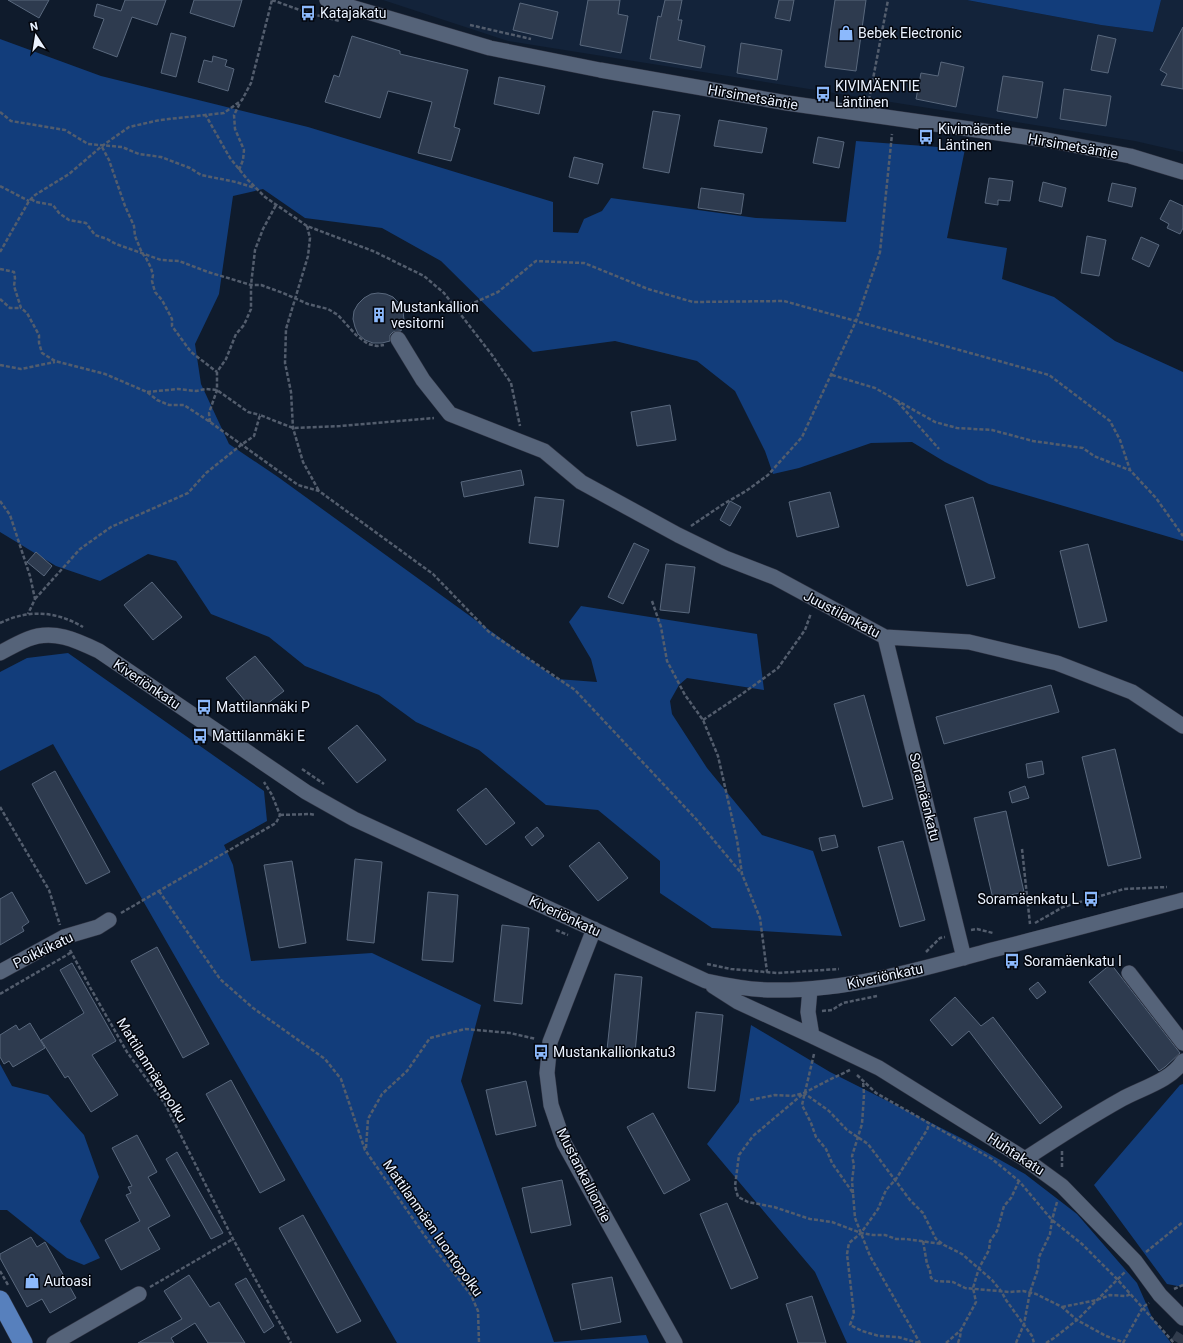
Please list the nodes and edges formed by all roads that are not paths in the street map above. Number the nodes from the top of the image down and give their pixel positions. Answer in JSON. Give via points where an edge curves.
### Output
{"nodes":[{"id":1,"x":327,"y":0,"type":"edge"},
{"id":2,"x":1183,"y":172,"type":"edge"},
{"id":3,"x":398,"y":340,"type":"road end"},
{"id":4,"x":884,"y":637,"type":"junction"},
{"id":5,"x":0,"y":653,"type":"edge"},
{"id":6,"x":1183,"y":726,"type":"edge"},
{"id":7,"x":1183,"y":900,"type":"edge"},
{"id":8,"x":109,"y":920,"type":"road end"},
{"id":9,"x":594,"y":929,"type":"junction"},
{"id":10,"x":964,"y":958,"type":"junction"},
{"id":11,"x":0,"y":972,"type":"edge"},
{"id":12,"x":1129,"y":973,"type":"dead end"},
{"id":13,"x":706,"y":981,"type":"junction"},
{"id":14,"x":810,"y":989,"type":"junction"},
{"id":15,"x":812,"y":1036,"type":"junction"},
{"id":16,"x":1183,"y":1043,"type":"edge"},
{"id":17,"x":1183,"y":1061,"type":"edge"},
{"id":18,"x":1025,"y":1159,"type":"junction"},
{"id":19,"x":138,"y":1294,"type":"road end"},
{"id":20,"x":0,"y":1300,"type":"edge"},
{"id":21,"x":1183,"y":1318,"type":"edge"},
{"id":22,"x":23,"y":1343,"type":"edge"},
{"id":23,"x":54,"y":1343,"type":"edge"},
{"id":24,"x":675,"y":1343,"type":"edge"}],
"edges":[{"from":1,"to":2,"type":"street","name":"Hirsimetsäntie","via":[[498,50],[787,103],[1047,140],[1130,156]]},
{"from":3,"to":4,"type":"street","name":"Juustilankatu","via":[[423,380],[450,414],[544,451],[582,482],[678,535],[724,558],[774,577]]},
{"from":4,"to":6,"type":"street","name":"Juustilankatu","via":[[969,642],[1057,663],[1132,692]]},
{"from":4,"to":10,"type":"street","name":"Soramäenkatu"},
{"from":5,"to":9,"type":"street","name":"Kiveriönkatu","via":[[29,638],[41,636],[53,635],[80,642],[99,651],[300,788],[347,816]]},
{"from":7,"to":10,"type":"street","name":"Kiveriönkatu"},
{"from":8,"to":11,"type":"street","name":"Poikkikatu","via":[[98,927],[64,937]]},
{"from":9,"to":13,"type":"street","name":"Kiveriönkatu"},
{"from":9,"to":24,"type":"street","name":"Mustankalliontie","via":[[550,1042],[547,1073],[551,1105],[564,1143]]},
{"from":10,"to":14,"type":"street","name":"Kiveriönkatu","via":[[910,972]]},
{"from":12,"to":16,"type":"street"},
{"from":13,"to":14,"type":"street","name":"Kiveriönkatu","via":[[769,990]]},
{"from":13,"to":15,"type":"street","name":"Huhtakatu","via":[[738,1002]]},
{"from":14,"to":15,"type":"street","via":[[808,1012]]},
{"from":15,"to":18,"type":"street","name":"Huhtakatu","via":[[878,1068]]},
{"from":17,"to":18,"type":"street","via":[[1164,1078],[1121,1100]]},
{"from":18,"to":21,"type":"street","name":"Huhtakatu","via":[[1062,1186],[1135,1261],[1160,1295]]},
{"from":19,"to":23,"type":"street"},
{"from":20,"to":22,"type":"main road"}]}
